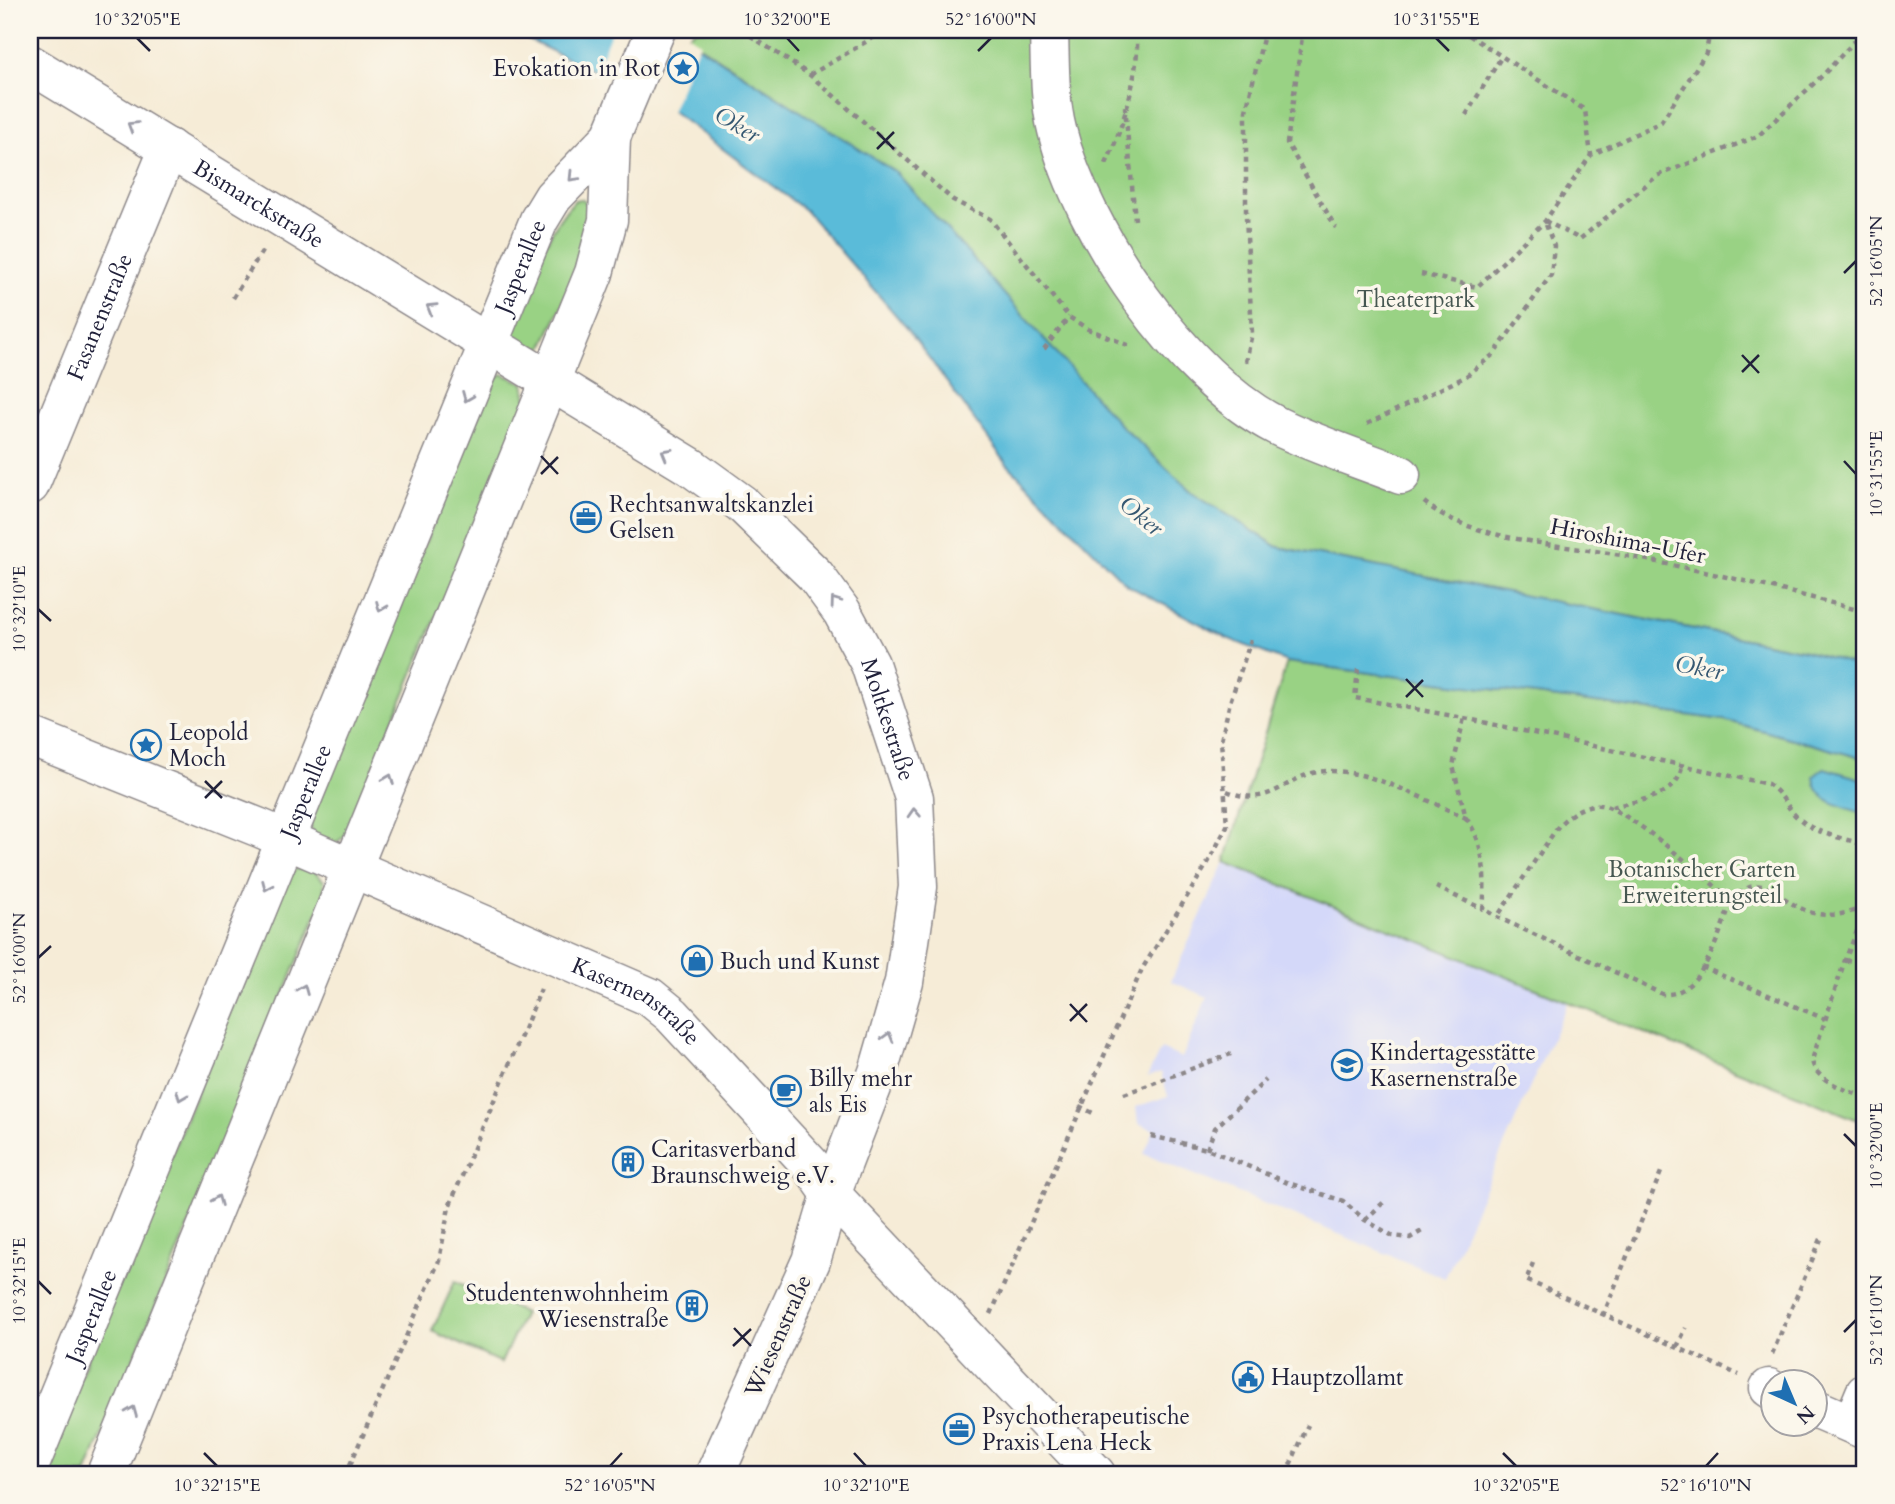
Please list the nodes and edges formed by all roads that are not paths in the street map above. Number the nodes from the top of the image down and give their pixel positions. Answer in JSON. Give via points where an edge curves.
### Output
{"nodes":[{"id":1,"x":656,"y":30,"type":"edge"},
{"id":2,"x":1049,"y":30,"type":"edge"},
{"id":3,"x":30,"y":64,"type":"edge"},
{"id":4,"x":611,"y":137,"type":"junction"},
{"id":5,"x":169,"y":148,"type":"junction"},
{"id":6,"x":489,"y":344,"type":"junction"},
{"id":7,"x":550,"y":383,"type":"junction"},
{"id":8,"x":1401,"y":475,"type":"road end"},
{"id":9,"x":30,"y":485,"type":"edge"},
{"id":10,"x":30,"y":736,"type":"edge"},
{"id":11,"x":286,"y":839,"type":"junction"},
{"id":12,"x":352,"y":868,"type":"junction"},
{"id":13,"x":831,"y":1194,"type":"junction"},
{"id":14,"x":1828,"y":1410,"type":"edge"},
{"id":15,"x":1861,"y":1416,"type":"edge"},
{"id":16,"x":30,"y":1465,"type":"edge"},
{"id":17,"x":106,"y":1474,"type":"edge"},
{"id":18,"x":715,"y":1474,"type":"edge"},
{"id":19,"x":1096,"y":1474,"type":"edge"}],
"edges":[{"from":1,"to":4,"type":"street","name":"Jasperallee"},
{"from":2,"to":8,"type":"street","via":[[1057,129],[1085,208],[1144,306],[1234,398],[1277,425]]},
{"from":5,"to":3,"type":"street","name":"Bismarckstraße","one_way":true},
{"from":4,"to":6,"type":"street","name":"Jasperallee","one_way":true,"via":[[553,197],[539,220]]},
{"from":4,"to":7,"type":"street","name":"Jasperallee","via":[[603,246]]},
{"from":6,"to":5,"type":"street","name":"Bismarckstraße","one_way":true},
{"from":5,"to":9,"type":"street","name":"Fasanenstraße"},
{"from":6,"to":7,"type":"street","name":"Bismarckstraße"},
{"from":6,"to":11,"type":"street","name":"Jasperallee","one_way":true},
{"from":12,"to":7,"type":"street","name":"Jasperallee","one_way":true},
{"from":13,"to":7,"type":"street","name":"Moltkestraße","one_way":true,"via":[[878,1072],[904,982],[918,887],[914,798],[874,671],[842,612],[815,575],[742,504],[691,467]]},
{"from":10,"to":11,"type":"street","name":"Kasernenstraße"},
{"from":11,"to":12,"type":"street","name":"Kasernenstraße"},
{"from":11,"to":16,"type":"street","name":"Jasperallee","one_way":true},
{"from":12,"to":13,"type":"street","name":"Kasernenstraße","via":[[632,987],[672,1015],[810,1164]]},
{"from":17,"to":12,"type":"street","name":"Jasperallee","one_way":true},
{"from":13,"to":18,"type":"street","name":"Wiesenstraße","via":[[811,1261]]},
{"from":13,"to":19,"type":"street","name":"Kasernenstraße"},
{"from":14,"to":15,"type":"street"}]}
